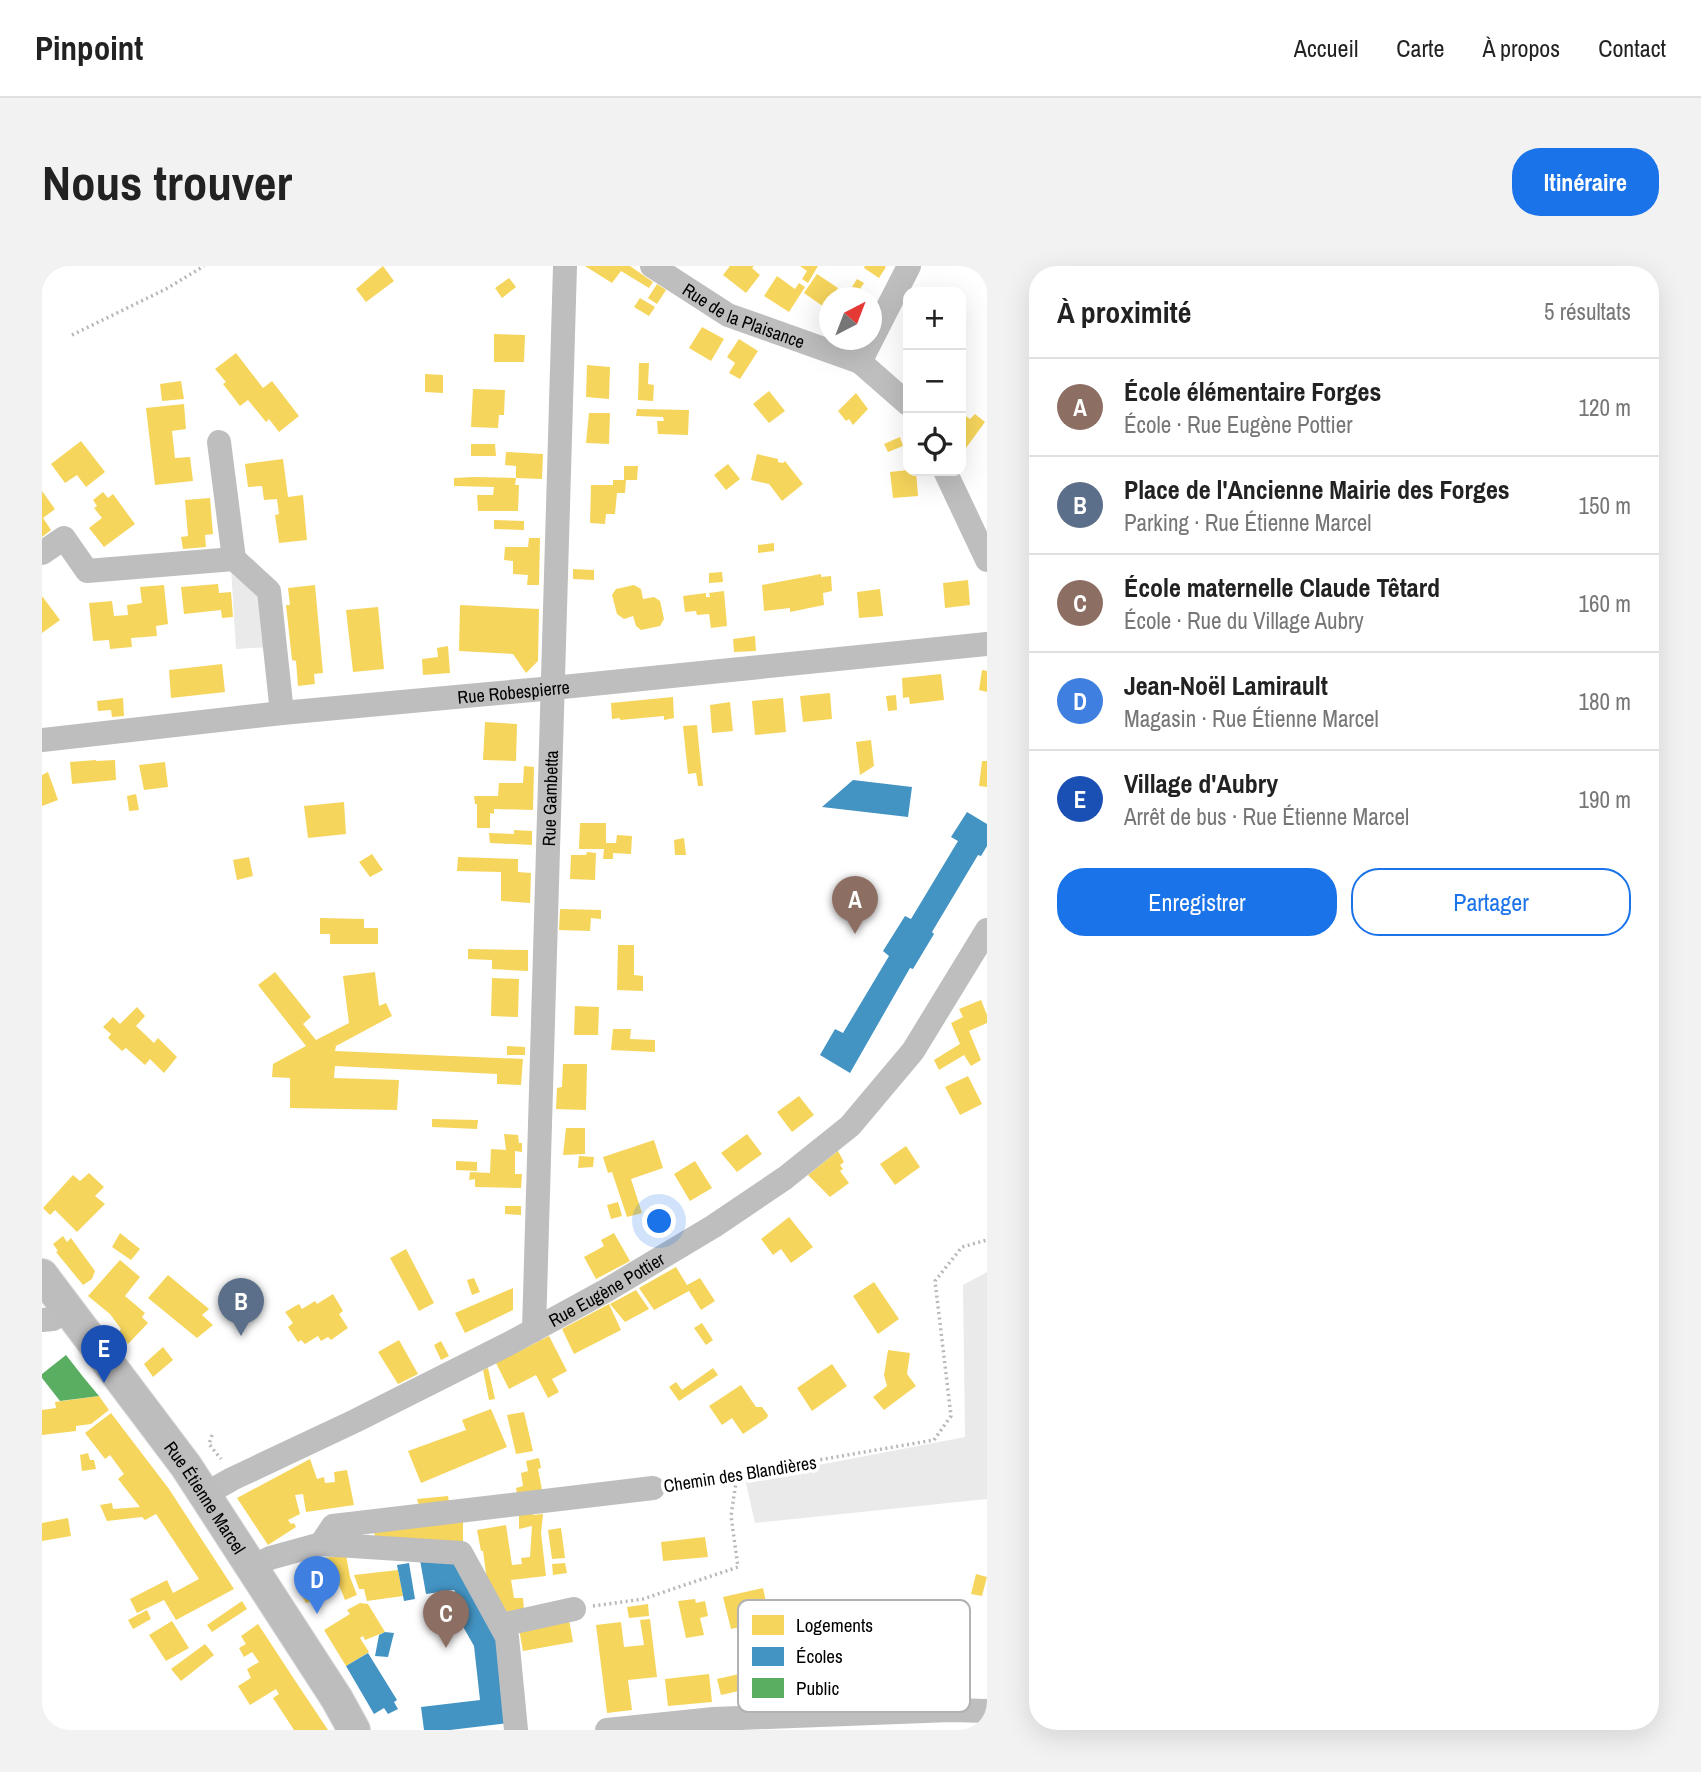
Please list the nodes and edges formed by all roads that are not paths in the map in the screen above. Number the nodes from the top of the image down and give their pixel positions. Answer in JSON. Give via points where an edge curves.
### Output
{"nodes":[{"id":1,"x":565,"y":266,"type":"edge"},
{"id":2,"x":652,"y":266,"type":"edge"},
{"id":3,"x":909,"y":266,"type":"edge"},
{"id":4,"x":860,"y":362,"type":"junction"},
{"id":5,"x":903,"y":400,"type":"edge"},
{"id":6,"x":219,"y":442,"type":"dead end"},
{"id":7,"x":947,"y":476,"type":"edge"},
{"id":8,"x":42,"y":553,"type":"edge"},
{"id":9,"x":234,"y":559,"type":"junction"},
{"id":10,"x":987,"y":560,"type":"edge"},
{"id":11,"x":987,"y":644,"type":"edge"},
{"id":12,"x":553,"y":688,"type":"junction"},
{"id":13,"x":282,"y":713,"type":"junction"},
{"id":14,"x":42,"y":740,"type":"edge"},
{"id":15,"x":987,"y":930,"type":"edge"},
{"id":16,"x":42,"y":1275,"type":"edge"},
{"id":17,"x":54,"y":1314,"type":"edge"},
{"id":18,"x":534,"y":1330,"type":"junction"},
{"id":19,"x":653,"y":1488,"type":"road end"},
{"id":20,"x":204,"y":1495,"type":"junction"},
{"id":21,"x":321,"y":1544,"type":"junction"},
{"id":22,"x":251,"y":1568,"type":"junction"},
{"id":23,"x":574,"y":1609,"type":"road end"},
{"id":24,"x":501,"y":1625,"type":"junction"},
{"id":25,"x":898,"y":1712,"type":"edge"},
{"id":26,"x":355,"y":1730,"type":"edge"},
{"id":27,"x":516,"y":1730,"type":"edge"},
{"id":28,"x":607,"y":1730,"type":"edge"}],
"edges":[{"from":1,"to":12,"type":"street","name":"Rue Gambetta"},
{"from":2,"to":4,"type":"street","name":"Rue de la Plaisance","via":[[728,315]]},
{"from":3,"to":4,"type":"street"},
{"from":4,"to":5,"type":"street","name":"Rue de la Plaisance"},
{"from":6,"to":9,"type":"street"},
{"from":7,"to":10,"type":"street"},
{"from":8,"to":9,"type":"street","via":[[64,538],[86,571]]},
{"from":9,"to":13,"type":"street","via":[[269,591]]},
{"from":11,"to":12,"type":"street","name":"Rue Robespierre"},
{"from":12,"to":13,"type":"street","name":"Rue Robespierre"},
{"from":12,"to":18,"type":"street","name":"Rue Gambetta"},
{"from":13,"to":14,"type":"street","name":"Rue Robespierre"},
{"from":15,"to":18,"type":"street","name":"Rue Eugène Pottier","via":[[913,1051],[850,1126],[714,1226]]},
{"from":16,"to":17,"type":"main road","name":"Rue Étienne Marcel"},
{"from":17,"to":20,"type":"main road","name":"Rue Étienne Marcel","via":[[186,1466]]},
{"from":18,"to":20,"type":"street","name":"Rue Eugène Pottier"},
{"from":19,"to":21,"type":"street","name":"Chemin des Blandières","via":[[333,1526]]},
{"from":20,"to":22,"type":"main road","name":"Rue Étienne Marcel"},
{"from":21,"to":22,"type":"street"},
{"from":21,"to":24,"type":"street","via":[[461,1553]]},
{"from":22,"to":26,"type":"main road","name":"Rue Étienne Marcel"},
{"from":23,"to":24,"type":"street"},
{"from":24,"to":27,"type":"street","via":[[507,1637]]},
{"from":25,"to":28,"type":"street","via":[[714,1719]]}]}
